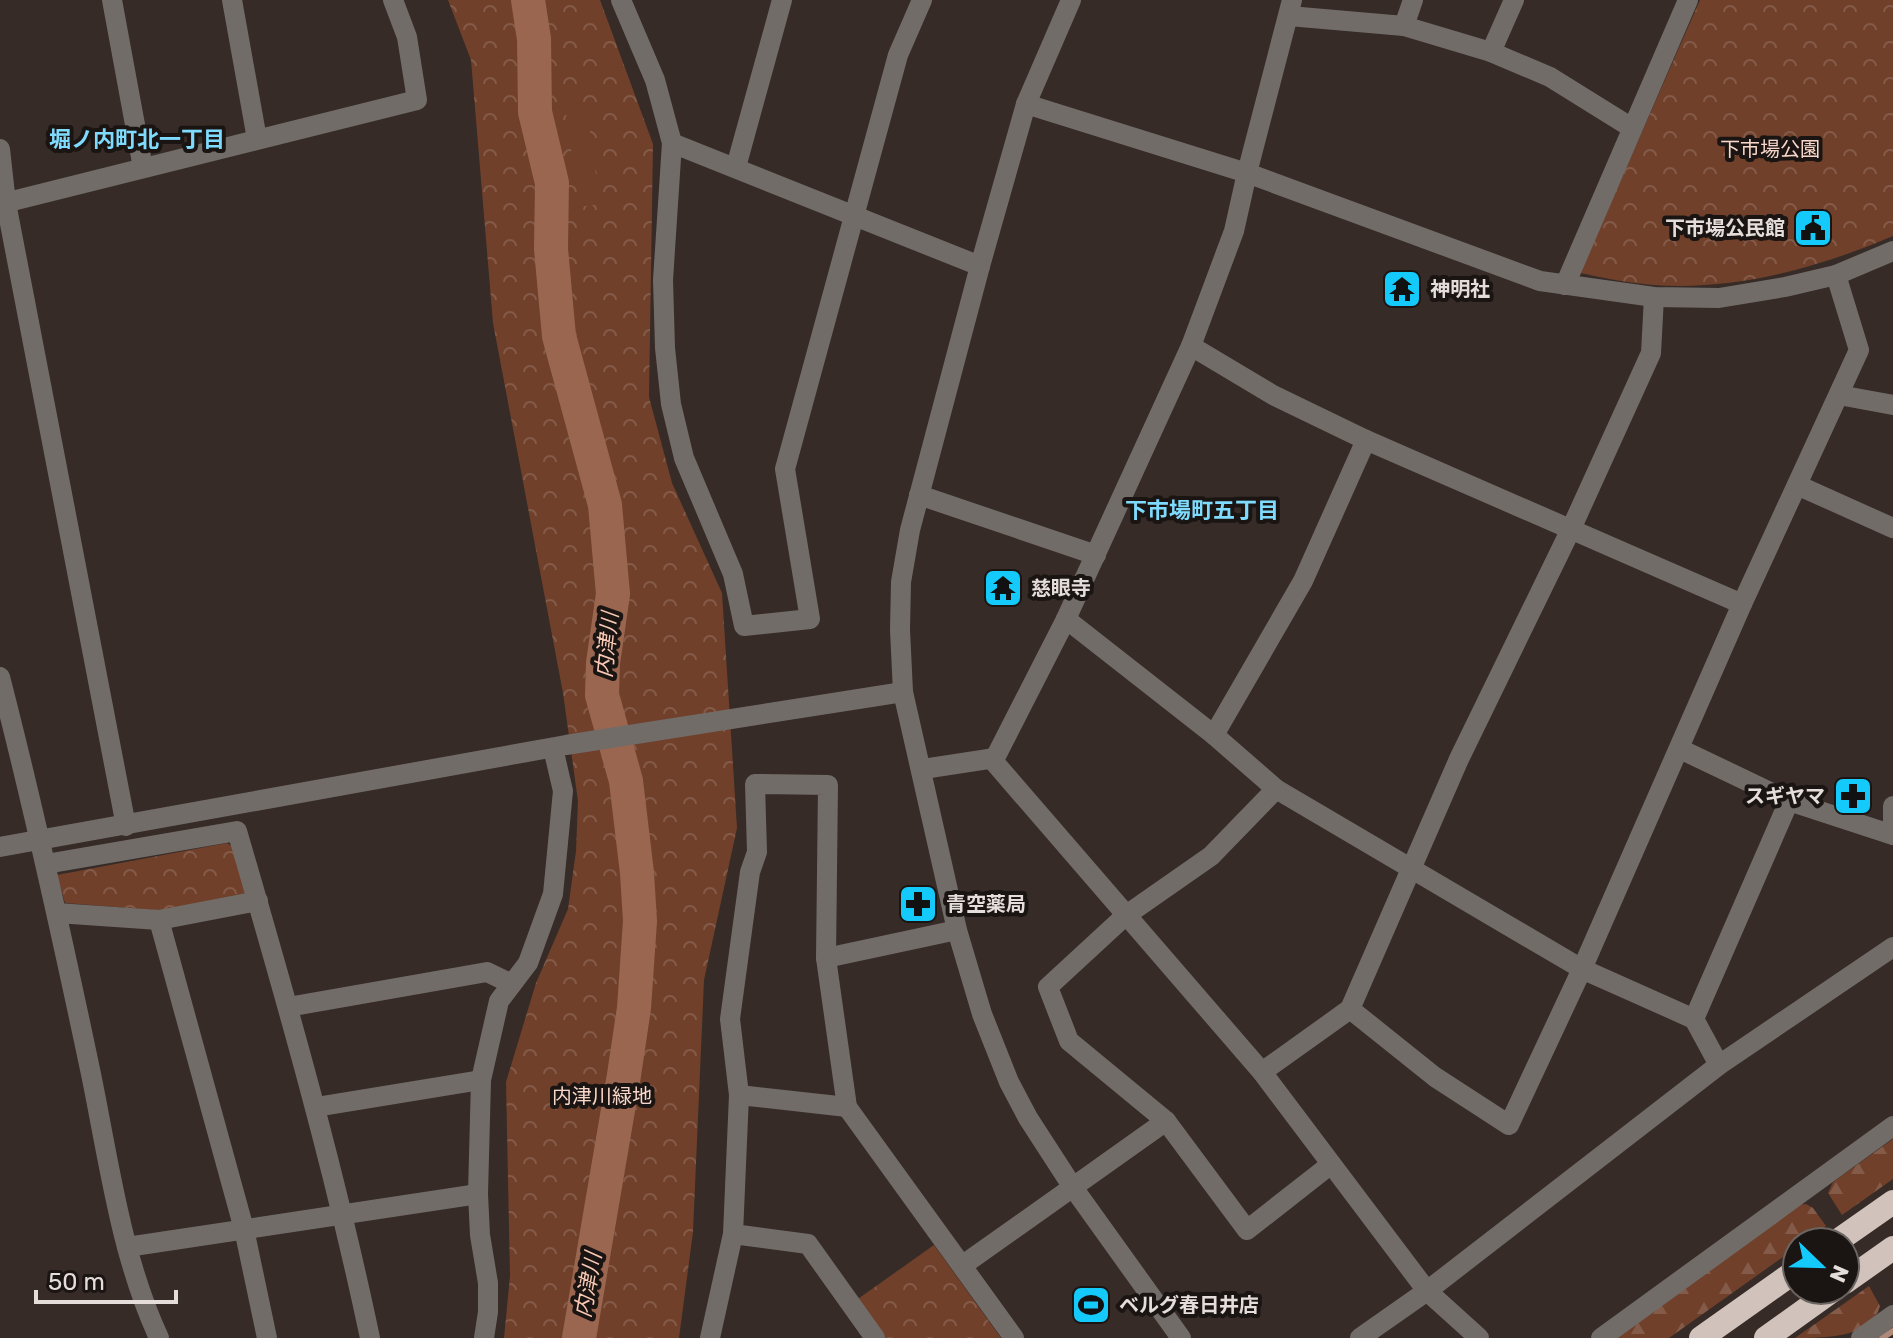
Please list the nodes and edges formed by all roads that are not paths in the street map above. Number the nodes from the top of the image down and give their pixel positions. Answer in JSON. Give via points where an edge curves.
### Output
{"nodes":[{"id":1,"x":112,"y":0,"type":"edge"},
{"id":2,"x":232,"y":0,"type":"edge"},
{"id":3,"x":393,"y":0,"type":"edge"},
{"id":4,"x":782,"y":0,"type":"edge"},
{"id":5,"x":922,"y":0,"type":"edge"},
{"id":6,"x":1071,"y":0,"type":"edge"},
{"id":7,"x":1413,"y":0,"type":"edge"},
{"id":8,"x":1514,"y":0,"type":"edge"},
{"id":9,"x":1688,"y":0,"type":"edge"},
{"id":10,"x":626,"y":4,"type":"edge"},
{"id":11,"x":1290,"y":8,"type":"edge"},
{"id":12,"x":1404,"y":26,"type":"junction"},
{"id":13,"x":1491,"y":52,"type":"junction"},
{"id":14,"x":1026,"y":104,"type":"junction"},
{"id":15,"x":1632,"y":128,"type":"junction"},
{"id":16,"x":257,"y":139,"type":"junction"},
{"id":17,"x":672,"y":143,"type":"junction"},
{"id":18,"x":0,"y":149,"type":"edge"},
{"id":19,"x":736,"y":167,"type":"junction"},
{"id":20,"x":143,"y":168,"type":"junction"},
{"id":21,"x":1247,"y":173,"type":"junction"},
{"id":22,"x":3,"y":203,"type":"edge"},
{"id":23,"x":853,"y":215,"type":"junction"},
{"id":24,"x":1893,"y":251,"type":"edge"},
{"id":25,"x":980,"y":266,"type":"junction"},
{"id":26,"x":1836,"y":275,"type":"junction"},
{"id":27,"x":1565,"y":285,"type":"junction"},
{"id":28,"x":1654,"y":297,"type":"junction"},
{"id":29,"x":1191,"y":346,"type":"junction"},
{"id":30,"x":1839,"y":395,"type":"junction"},
{"id":31,"x":1893,"y":405,"type":"edge"},
{"id":32,"x":1366,"y":440,"type":"junction"},
{"id":33,"x":1797,"y":485,"type":"junction"},
{"id":34,"x":919,"y":495,"type":"junction"},
{"id":35,"x":1893,"y":528,"type":"edge"},
{"id":36,"x":1571,"y":529,"type":"junction"},
{"id":37,"x":1096,"y":555,"type":"junction"},
{"id":38,"x":1742,"y":604,"type":"junction"},
{"id":39,"x":1066,"y":619,"type":"junction"},
{"id":40,"x":0,"y":677,"type":"edge"},
{"id":41,"x":903,"y":692,"type":"junction"},
{"id":42,"x":1214,"y":735,"type":"junction"},
{"id":43,"x":559,"y":747,"type":"junction"},
{"id":44,"x":1680,"y":749,"type":"junction"},
{"id":45,"x":995,"y":761,"type":"junction"},
{"id":46,"x":923,"y":769,"type":"junction"},
{"id":47,"x":1276,"y":789,"type":"junction"},
{"id":48,"x":1789,"y":801,"type":"junction"},
{"id":49,"x":1893,"y":806,"type":"edge"},
{"id":50,"x":126,"y":826,"type":"junction"},
{"id":51,"x":1893,"y":835,"type":"edge"},
{"id":52,"x":0,"y":847,"type":"edge"},
{"id":53,"x":46,"y":864,"type":"junction"},
{"id":54,"x":1410,"y":867,"type":"junction"},
{"id":55,"x":258,"y":901,"type":"junction"},
{"id":56,"x":57,"y":913,"type":"junction"},
{"id":57,"x":1125,"y":916,"type":"junction"},
{"id":58,"x":159,"y":920,"type":"junction"},
{"id":59,"x":957,"y":930,"type":"junction"},
{"id":60,"x":1893,"y":947,"type":"edge"},
{"id":61,"x":826,"y":958,"type":"junction"},
{"id":62,"x":1582,"y":969,"type":"junction"},
{"id":63,"x":512,"y":984,"type":"junction"},
{"id":64,"x":288,"y":1007,"type":"junction"},
{"id":65,"x":1350,"y":1009,"type":"junction"},
{"id":66,"x":1694,"y":1019,"type":"junction"},
{"id":67,"x":1719,"y":1065,"type":"junction"},
{"id":68,"x":1262,"y":1072,"type":"junction"},
{"id":69,"x":481,"y":1080,"type":"junction"},
{"id":70,"x":739,"y":1095,"type":"junction"},
{"id":71,"x":316,"y":1107,"type":"junction"},
{"id":72,"x":847,"y":1107,"type":"junction"},
{"id":73,"x":1166,"y":1121,"type":"junction"},
{"id":74,"x":1893,"y":1126,"type":"edge"},
{"id":75,"x":1330,"y":1165,"type":"junction"},
{"id":76,"x":1072,"y":1186,"type":"junction"},
{"id":77,"x":478,"y":1194,"type":"junction"},
{"id":78,"x":1893,"y":1202,"type":"edge"},
{"id":79,"x":344,"y":1215,"type":"junction"},
{"id":80,"x":1859,"y":1226,"type":"edge"},
{"id":81,"x":244,"y":1229,"type":"junction"},
{"id":82,"x":733,"y":1234,"type":"junction"},
{"id":83,"x":127,"y":1247,"type":"junction"},
{"id":84,"x":1893,"y":1248,"type":"edge"},
{"id":85,"x":963,"y":1265,"type":"junction"},
{"id":86,"x":1861,"y":1271,"type":"edge"},
{"id":87,"x":1781,"y":1281,"type":"edge"},
{"id":88,"x":1427,"y":1291,"type":"junction"},
{"id":89,"x":1811,"y":1306,"type":"edge"},
{"id":90,"x":1893,"y":1315,"type":"edge"},
{"id":91,"x":159,"y":1338,"type":"edge"},
{"id":92,"x":267,"y":1338,"type":"edge"},
{"id":93,"x":370,"y":1338,"type":"edge"},
{"id":94,"x":484,"y":1338,"type":"edge"},
{"id":95,"x":710,"y":1338,"type":"edge"},
{"id":96,"x":875,"y":1338,"type":"edge"},
{"id":97,"x":1014,"y":1338,"type":"edge"},
{"id":98,"x":1181,"y":1338,"type":"edge"},
{"id":99,"x":1360,"y":1338,"type":"edge"},
{"id":100,"x":1479,"y":1338,"type":"edge"},
{"id":101,"x":1601,"y":1338,"type":"edge"},
{"id":102,"x":1701,"y":1338,"type":"edge"},
{"id":103,"x":1766,"y":1338,"type":"edge"},
{"id":104,"x":1861,"y":1338,"type":"edge"}],
"edges":[{"from":1,"to":20,"type":"street"},
{"from":2,"to":16,"type":"street"},
{"from":3,"to":16,"type":"street","via":[[407,37],[417,100]]},
{"from":4,"to":19,"type":"street"},
{"from":5,"to":23,"type":"street","via":[[898,55]]},
{"from":6,"to":14,"type":"street"},
{"from":7,"to":12,"type":"street"},
{"from":8,"to":13,"type":"street"},
{"from":9,"to":15,"type":"street"},
{"from":10,"to":17,"type":"street"},
{"from":11,"to":12,"type":"street"},
{"from":11,"to":21,"type":"street"},
{"from":12,"to":13,"type":"street"},
{"from":13,"to":15,"type":"street","via":[[1550,77]]},
{"from":14,"to":21,"type":"street"},
{"from":14,"to":25,"type":"street"},
{"from":15,"to":27,"type":"street"},
{"from":16,"to":20,"type":"street"},
{"from":17,"to":19,"type":"street"},
{"from":17,"to":23,"type":"street","via":[[663,280],[671,404],[684,458],[733,574],[744,626],[810,619],[785,469]]},
{"from":18,"to":22,"type":"street"},
{"from":19,"to":23,"type":"street"},
{"from":20,"to":22,"type":"street"},
{"from":21,"to":27,"type":"street","via":[[1540,281]]},
{"from":21,"to":29,"type":"street","via":[[1234,231]]},
{"from":22,"to":50,"type":"street"},
{"from":23,"to":25,"type":"street"},
{"from":24,"to":26,"type":"street"},
{"from":25,"to":34,"type":"street"},
{"from":26,"to":28,"type":"street","via":[[1719,298]]},
{"from":26,"to":30,"type":"street","via":[[1859,350]]},
{"from":27,"to":28,"type":"street"},
{"from":28,"to":36,"type":"street","via":[[1651,353]]},
{"from":29,"to":32,"type":"street","via":[[1273,395]]},
{"from":29,"to":37,"type":"street"},
{"from":30,"to":31,"type":"street"},
{"from":30,"to":33,"type":"street"},
{"from":32,"to":36,"type":"street"},
{"from":32,"to":42,"type":"street","via":[[1303,581]]},
{"from":33,"to":35,"type":"street"},
{"from":33,"to":38,"type":"street"},
{"from":34,"to":37,"type":"street"},
{"from":34,"to":41,"type":"street","via":[[901,582]]},
{"from":36,"to":38,"type":"street"},
{"from":36,"to":54,"type":"street"},
{"from":37,"to":39,"type":"street"},
{"from":38,"to":44,"type":"street"},
{"from":39,"to":42,"type":"street"},
{"from":39,"to":45,"type":"street"},
{"from":40,"to":53,"type":"street"},
{"from":41,"to":43,"type":"street"},
{"from":41,"to":46,"type":"street"},
{"from":42,"to":47,"type":"street"},
{"from":43,"to":50,"type":"street"},
{"from":43,"to":63,"type":"street","via":[[563,791],[553,894],[528,963]]},
{"from":44,"to":48,"type":"street"},
{"from":44,"to":62,"type":"street"},
{"from":45,"to":46,"type":"street"},
{"from":45,"to":57,"type":"street"},
{"from":46,"to":59,"type":"street"},
{"from":47,"to":54,"type":"street"},
{"from":47,"to":57,"type":"street","via":[[1211,856]]},
{"from":48,"to":51,"type":"street"},
{"from":48,"to":66,"type":"street"},
{"from":49,"to":51,"type":"street"},
{"from":50,"to":52,"type":"street"},
{"from":53,"to":55,"type":"street","via":[[237,831]]},
{"from":53,"to":56,"type":"street"},
{"from":54,"to":62,"type":"street"},
{"from":54,"to":65,"type":"street"},
{"from":55,"to":58,"type":"street"},
{"from":55,"to":64,"type":"street"},
{"from":56,"to":58,"type":"street"},
{"from":56,"to":83,"type":"street"},
{"from":57,"to":68,"type":"street"},
{"from":57,"to":73,"type":"street","via":[[1048,987],[1069,1041]]},
{"from":58,"to":81,"type":"street"},
{"from":59,"to":61,"type":"street"},
{"from":59,"to":76,"type":"street","via":[[1009,1082]]},
{"from":60,"to":67,"type":"street"},
{"from":61,"to":70,"type":"street","via":[[828,785],[755,784],[757,852],[730,1019]]},
{"from":61,"to":72,"type":"street"},
{"from":62,"to":65,"type":"street","via":[[1509,1125],[1435,1077]]},
{"from":62,"to":66,"type":"street"},
{"from":63,"to":64,"type":"street","via":[[487,972]]},
{"from":63,"to":69,"type":"street","via":[[499,1001]]},
{"from":64,"to":71,"type":"street"},
{"from":65,"to":68,"type":"street"},
{"from":66,"to":67,"type":"street"},
{"from":67,"to":88,"type":"street"},
{"from":68,"to":75,"type":"street"},
{"from":69,"to":71,"type":"street"},
{"from":69,"to":77,"type":"street"},
{"from":70,"to":72,"type":"street"},
{"from":70,"to":82,"type":"street"},
{"from":71,"to":79,"type":"street"},
{"from":72,"to":85,"type":"street"},
{"from":73,"to":75,"type":"street","via":[[1247,1230]]},
{"from":73,"to":76,"type":"street"},
{"from":74,"to":101,"type":"street"},
{"from":75,"to":88,"type":"street"},
{"from":76,"to":85,"type":"street"},
{"from":76,"to":98,"type":"street"},
{"from":77,"to":79,"type":"street"},
{"from":77,"to":94,"type":"street","via":[[488,1283]]},
{"from":78,"to":80,"type":"highway"},
{"from":79,"to":81,"type":"street"},
{"from":79,"to":93,"type":"street"},
{"from":81,"to":83,"type":"street"},
{"from":81,"to":92,"type":"street"},
{"from":82,"to":95,"type":"street"},
{"from":82,"to":96,"type":"street","via":[[808,1244]]},
{"from":83,"to":91,"type":"street"},
{"from":84,"to":86,"type":"highway"},
{"from":85,"to":97,"type":"street"},
{"from":87,"to":102,"type":"highway"},
{"from":88,"to":99,"type":"street"},
{"from":88,"to":100,"type":"street"},
{"from":89,"to":103,"type":"highway"},
{"from":90,"to":104,"type":"street"}]}
